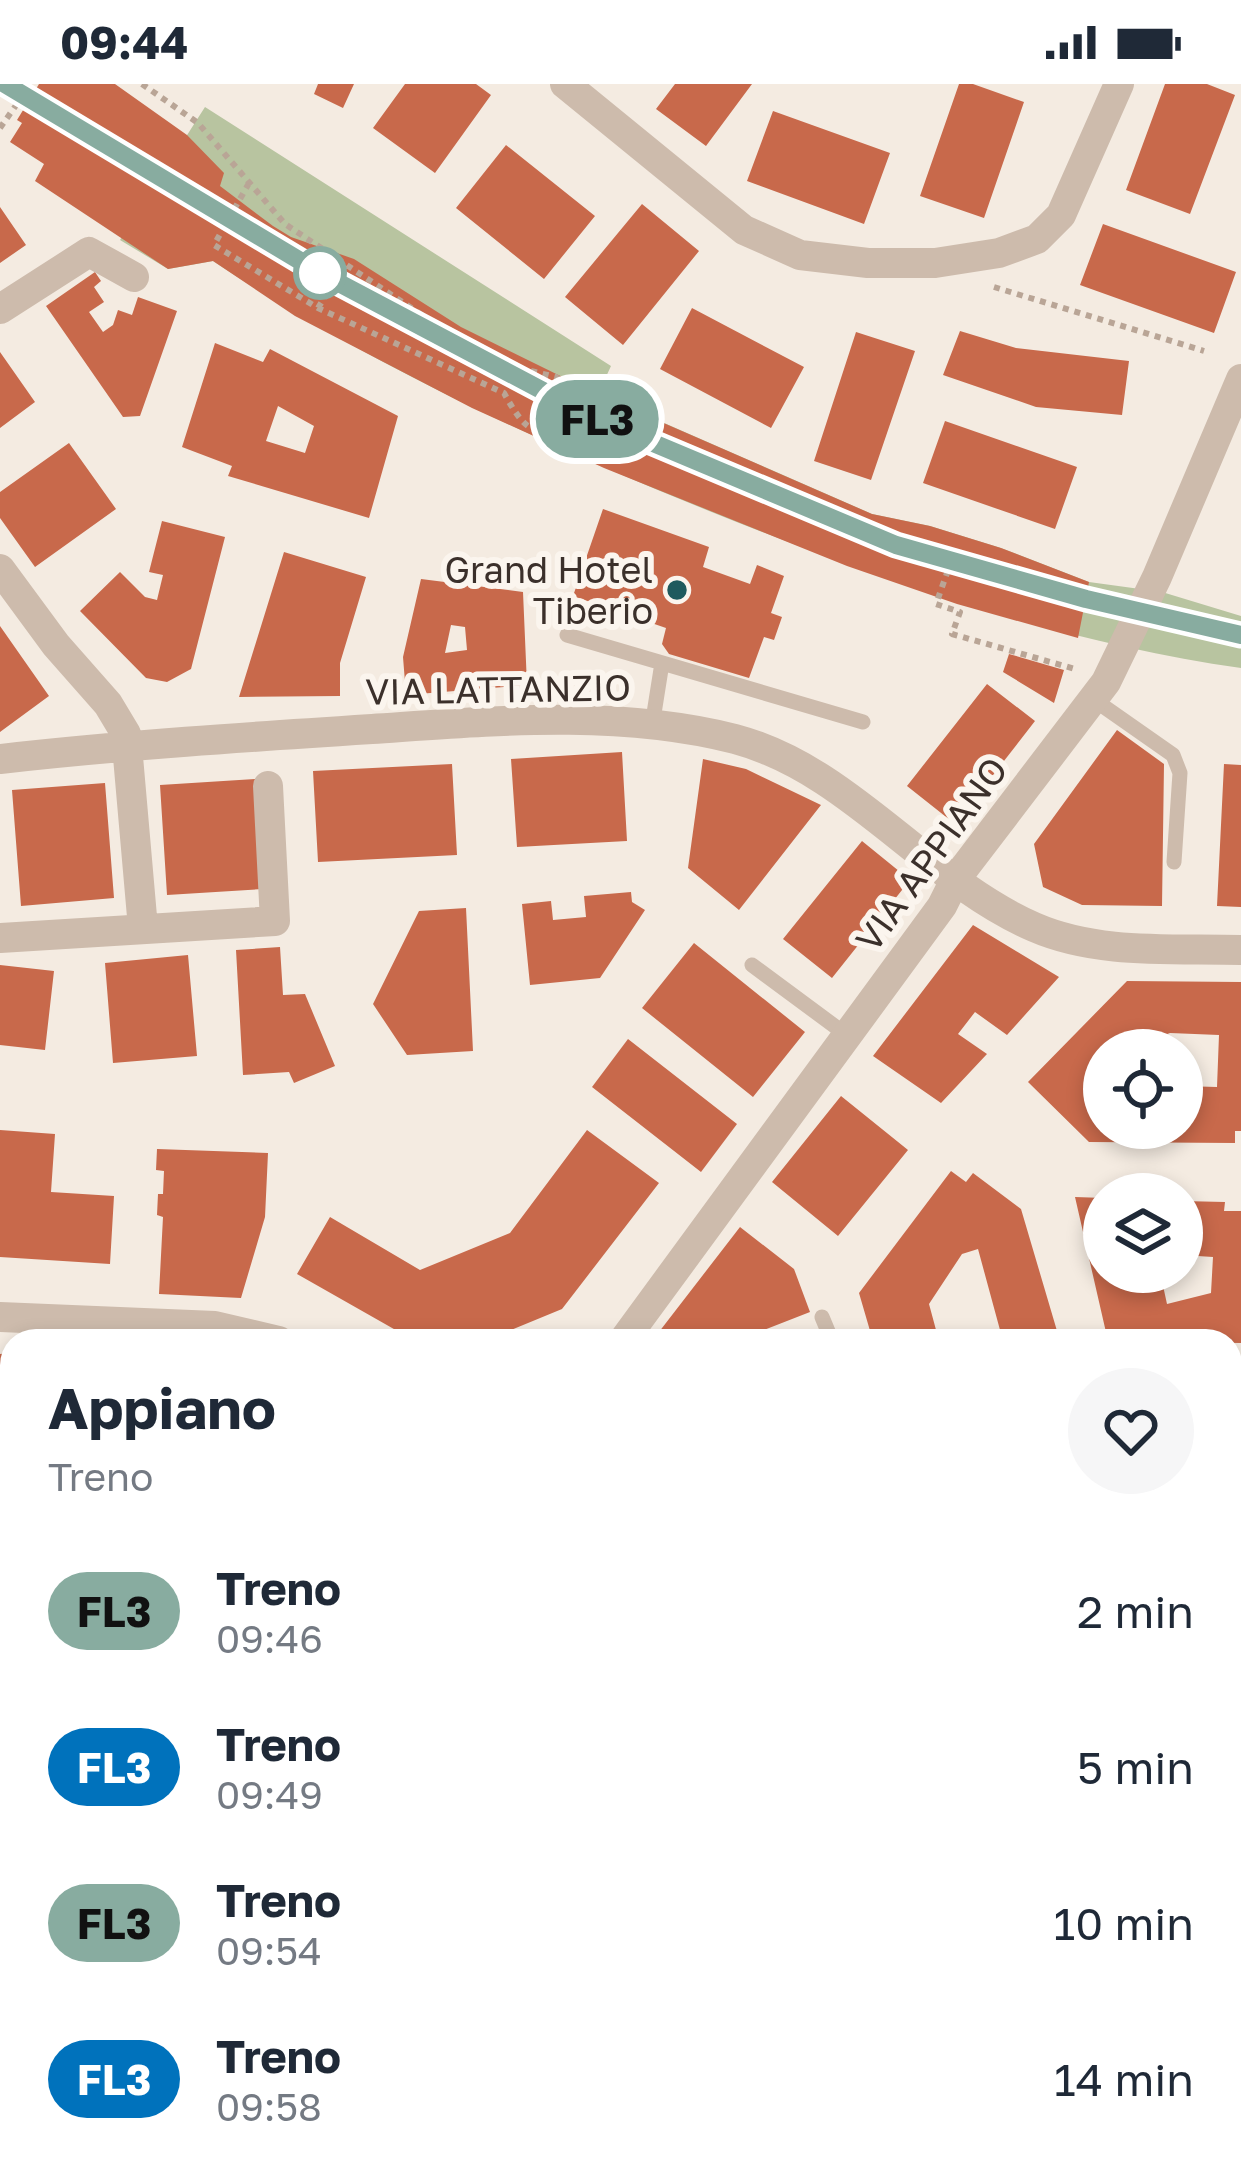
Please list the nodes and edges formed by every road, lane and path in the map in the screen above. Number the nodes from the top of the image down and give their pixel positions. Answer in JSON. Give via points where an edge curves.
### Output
{"nodes":[{"id":1,"x":29,"y":84,"type":"edge"},
{"id":2,"x":142,"y":84,"type":"edge"},
{"id":3,"x":565,"y":84,"type":"edge"},
{"id":4,"x":1118,"y":84,"type":"edge"},
{"id":5,"x":0,"y":128,"type":"edge"},
{"id":6,"x":249,"y":183,"type":"junction"},
{"id":7,"x":345,"y":264,"type":"junction"},
{"id":8,"x":134,"y":277,"type":"dead end"},
{"id":9,"x":993,"y":286,"type":"dead end"},
{"id":10,"x":318,"y":308,"type":"junction"},
{"id":11,"x":0,"y":309,"type":"edge"},
{"id":12,"x":1204,"y":351,"type":"dead end"},
{"id":13,"x":1241,"y":379,"type":"edge"},
{"id":14,"x":590,"y":421,"type":"junction"},
{"id":15,"x":952,"y":559,"type":"junction"},
{"id":16,"x":0,"y":569,"type":"edge"},
{"id":17,"x":1088,"y":597,"type":"dead end"},
{"id":18,"x":1226,"y":629,"type":"dead end"},
{"id":19,"x":1241,"y":632,"type":"edge"},
{"id":20,"x":567,"y":635,"type":"dead end"},
{"id":21,"x":662,"y":663,"type":"junction"},
{"id":22,"x":1100,"y":690,"type":"junction"},
{"id":23,"x":863,"y":722,"type":"dead end"},
{"id":24,"x":652,"y":726,"type":"junction"},
{"id":25,"x":130,"y":744,"type":"junction"},
{"id":26,"x":0,"y":760,"type":"edge"},
{"id":27,"x":268,"y":786,"type":"dead end"},
{"id":28,"x":1174,"y":862,"type":"dead end"},
{"id":29,"x":955,"y":880,"type":"junction"},
{"id":30,"x":142,"y":928,"type":"junction"},
{"id":31,"x":0,"y":938,"type":"edge"},
{"id":32,"x":1241,"y":950,"type":"edge"},
{"id":33,"x":752,"y":965,"type":"dead end"},
{"id":34,"x":848,"y":1036,"type":"junction"},
{"id":35,"x":0,"y":1317,"type":"edge"},
{"id":36,"x":822,"y":1317,"type":"dead end"},
{"id":37,"x":228,"y":1329,"type":"edge"},
{"id":38,"x":632,"y":1329,"type":"edge"},
{"id":39,"x":827,"y":1329,"type":"edge"}],
"edges":[{"from":1,"to":5,"type":"path"},
{"from":2,"to":6,"type":"path","via":[[198,123]]},
{"from":3,"to":4,"type":"street","via":[[744,230],[800,255],[868,263],[935,263],[1036,239],[1061,215]]},
{"from":6,"to":7,"type":"path","via":[[285,224]]},
{"from":6,"to":10,"type":"path","via":[[214,245]]},
{"from":7,"to":10,"type":"path"},
{"from":7,"to":14,"type":"path","via":[[506,371],[556,377]]},
{"from":8,"to":11,"type":"street","via":[[89,252]]},
{"from":9,"to":12,"type":"path"},
{"from":10,"to":14,"type":"path","via":[[504,392],[529,429]]},
{"from":13,"to":22,"type":"street","name":"VIA APPIANO"},
{"from":14,"to":15,"type":"path","via":[[748,490]]},
{"from":15,"to":17,"type":"path"},
{"from":15,"to":22,"type":"path","via":[[936,604],[960,612],[952,634],[1060,663]]},
{"from":16,"to":25,"type":"street","via":[[108,704]]},
{"from":18,"to":19,"type":"path"},
{"from":20,"to":21,"type":"lane"},
{"from":21,"to":23,"type":"lane"},
{"from":21,"to":24,"type":"lane"},
{"from":22,"to":28,"type":"lane","via":[[1173,754],[1180,773]]},
{"from":22,"to":29,"type":"street","name":"VIA APPIANO"},
{"from":24,"to":25,"type":"street","name":"VIA LATTANZIO","via":[[479,722]]},
{"from":24,"to":29,"type":"street","name":"VIA LATTANZIO","via":[[736,740],[785,760],[828,783]]},
{"from":25,"to":26,"type":"street","name":"VIA LATTANZIO"},
{"from":25,"to":30,"type":"street"},
{"from":27,"to":30,"type":"street","via":[[275,921]]},
{"from":29,"to":32,"type":"street","name":"VIA LATTANZIO","via":[[1064,938]]},
{"from":29,"to":34,"type":"street","name":"VIA APPIANO"},
{"from":30,"to":31,"type":"street"},
{"from":33,"to":34,"type":"lane"},
{"from":34,"to":38,"type":"street","name":"VIA APPIANO"},
{"from":35,"to":37,"type":"street"},
{"from":36,"to":39,"type":"lane"}]}
